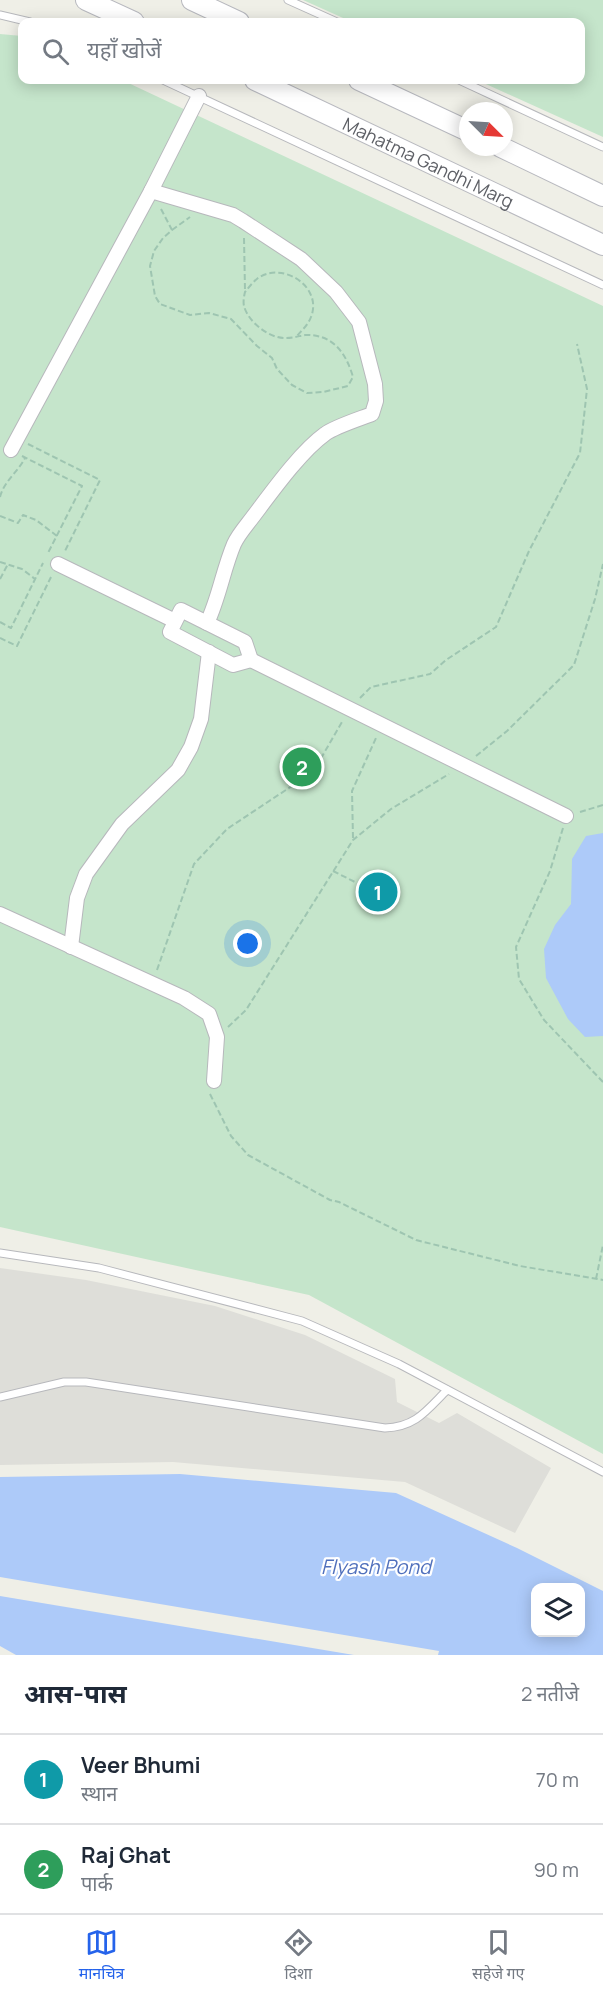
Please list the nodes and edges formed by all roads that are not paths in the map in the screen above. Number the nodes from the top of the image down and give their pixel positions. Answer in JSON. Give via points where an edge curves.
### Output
{"nodes":[{"id":1,"x":86,"y":0,"type":"edge"},
{"id":2,"x":192,"y":0,"type":"edge"},
{"id":3,"x":288,"y":0,"type":"edge"},
{"id":4,"x":0,"y":15,"type":"edge"},
{"id":5,"x":125,"y":18,"type":"edge"},
{"id":6,"x":233,"y":18,"type":"edge"},
{"id":7,"x":328,"y":18,"type":"edge"},
{"id":8,"x":18,"y":19,"type":"edge"},
{"id":9,"x":172,"y":84,"type":"edge"},
{"id":10,"x":263,"y":84,"type":"edge"},
{"id":11,"x":368,"y":84,"type":"edge"},
{"id":12,"x":468,"y":84,"type":"edge"},
{"id":13,"x":199,"y":96,"type":"junction"},
{"id":14,"x":459,"y":127,"type":"edge"},
{"id":15,"x":603,"y":147,"type":"edge"},
{"id":16,"x":513,"y":153,"type":"edge"},
{"id":17,"x":151,"y":191,"type":"junction"},
{"id":18,"x":603,"y":195,"type":"edge"},
{"id":19,"x":603,"y":245,"type":"edge"},
{"id":20,"x":603,"y":285,"type":"edge"},
{"id":21,"x":28,"y":416,"type":"junction"},
{"id":22,"x":9,"y":434,"type":"dead end"},
{"id":23,"x":24,"y":441,"type":"road end"},
{"id":24,"x":10,"y":450,"type":"road end"},
{"id":25,"x":58,"y":564,"type":"road end"},
{"id":26,"x":175,"y":621,"type":"junction"},
{"id":27,"x":207,"y":623,"type":"junction"},
{"id":28,"x":209,"y":652,"type":"junction"},
{"id":29,"x":251,"y":660,"type":"junction"},
{"id":30,"x":566,"y":816,"type":"road end"},
{"id":31,"x":0,"y":914,"type":"edge"},
{"id":32,"x":71,"y":947,"type":"junction"},
{"id":33,"x":214,"y":1081,"type":"road end"},
{"id":34,"x":0,"y":1253,"type":"edge"},
{"id":35,"x":447,"y":1389,"type":"junction"},
{"id":36,"x":0,"y":1397,"type":"edge"},
{"id":37,"x":603,"y":1472,"type":"edge"}],
"edges":[{"from":1,"to":5,"type":"main road"},
{"from":2,"to":6,"type":"main road"},
{"from":3,"to":7,"type":"lane"},
{"from":4,"to":8,"type":"lane"},
{"from":9,"to":13,"type":"lane"},
{"from":10,"to":19,"type":"main road","name":"Mahatma Gandhi Marg"},
{"from":11,"to":14,"type":"main road"},
{"from":12,"to":15,"type":"lane"},
{"from":13,"to":17,"type":"street"},
{"from":13,"to":20,"type":"lane"},
{"from":16,"to":18,"type":"main road"},
{"from":17,"to":21,"type":"street"},
{"from":17,"to":27,"type":"street","via":[[233,215],[301,259],[359,322],[375,384],[372,414],[326,432],[270,493],[235,541]]},
{"from":21,"to":22,"type":"street"},
{"from":21,"to":23,"type":"street"},
{"from":21,"to":24,"type":"street"},
{"from":25,"to":26,"type":"street"},
{"from":26,"to":27,"type":"street","via":[[181,610]]},
{"from":26,"to":28,"type":"street","via":[[170,632]]},
{"from":27,"to":29,"type":"street","via":[[245,642]]},
{"from":28,"to":29,"type":"street","via":[[233,664]]},
{"from":28,"to":32,"type":"street","via":[[201,719],[191,747],[178,770],[122,824],[86,874],[77,898]]},
{"from":29,"to":30,"type":"street"},
{"from":31,"to":32,"type":"street"},
{"from":32,"to":33,"type":"street","via":[[184,998],[209,1014],[217,1038]]},
{"from":34,"to":35,"type":"lane","via":[[99,1268],[302,1321]]},
{"from":35,"to":36,"type":"lane","via":[[417,1420],[385,1428],[86,1382],[64,1382]]},
{"from":35,"to":37,"type":"lane"}]}
